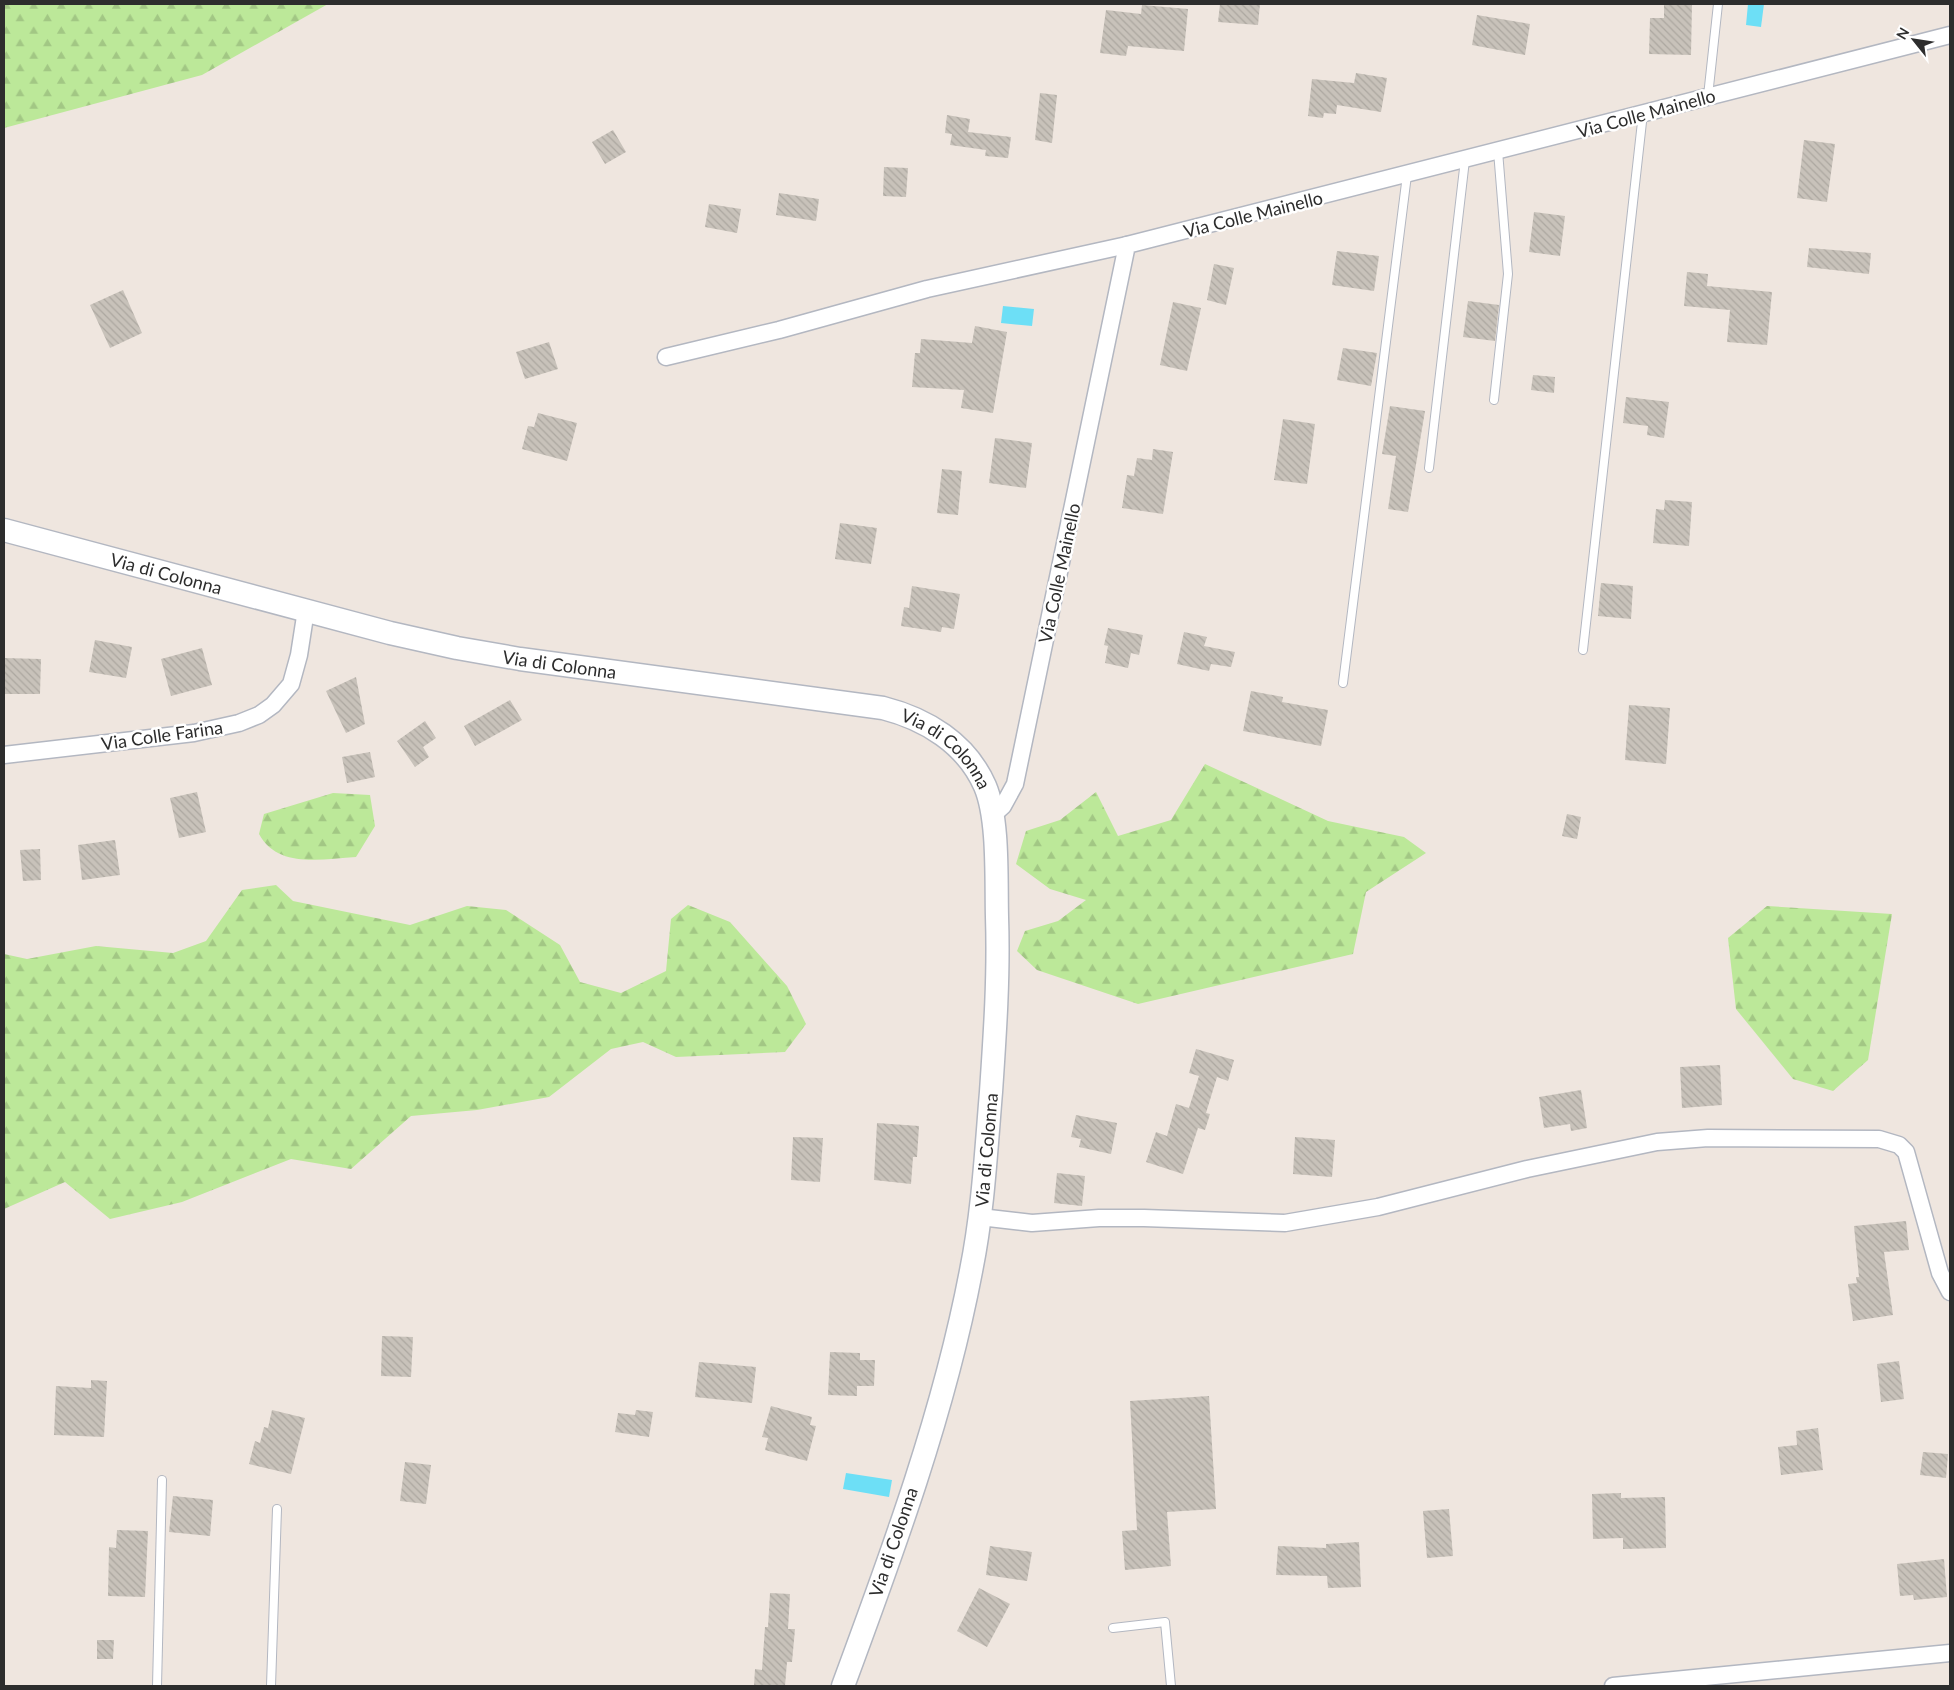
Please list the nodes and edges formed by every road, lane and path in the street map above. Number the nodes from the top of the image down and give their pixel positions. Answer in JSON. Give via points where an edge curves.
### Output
{"nodes":[{"id":1,"x":1718,"y":4,"type":"edge"},
{"id":2,"x":1950,"y":35,"type":"edge"},
{"id":3,"x":1708,"y":96,"type":"junction"},
{"id":4,"x":1642,"y":114,"type":"junction"},
{"id":5,"x":1498,"y":151,"type":"junction"},
{"id":6,"x":1465,"y":160,"type":"junction"},
{"id":7,"x":1407,"y":175,"type":"junction"},
{"id":8,"x":1127,"y":245,"type":"junction"},
{"id":9,"x":666,"y":357,"type":"dead end"},
{"id":10,"x":1494,"y":400,"type":"dead end"},
{"id":11,"x":1429,"y":468,"type":"dead end"},
{"id":12,"x":4,"y":530,"type":"edge"},
{"id":13,"x":306,"y":610,"type":"junction"},
{"id":14,"x":1583,"y":650,"type":"dead end"},
{"id":15,"x":1343,"y":683,"type":"dead end"},
{"id":16,"x":4,"y":755,"type":"edge"},
{"id":17,"x":993,"y":815,"type":"junction"},
{"id":18,"x":980,"y":1217,"type":"junction"},
{"id":19,"x":1950,"y":1292,"type":"edge"},
{"id":20,"x":162,"y":1480,"type":"dead end"},
{"id":21,"x":277,"y":1509,"type":"dead end"},
{"id":22,"x":1113,"y":1628,"type":"dead end"},
{"id":23,"x":1950,"y":1653,"type":"edge"},
{"id":24,"x":157,"y":1686,"type":"edge"},
{"id":25,"x":271,"y":1686,"type":"edge"},
{"id":26,"x":843,"y":1686,"type":"edge"},
{"id":27,"x":1170,"y":1686,"type":"edge"},
{"id":28,"x":1613,"y":1686,"type":"edge"}],
"edges":[{"from":1,"to":3,"type":"lane"},
{"from":2,"to":3,"type":"street","name":"Via Colle Mainello"},
{"from":3,"to":4,"type":"street","name":"Via Colle Mainello"},
{"from":4,"to":5,"type":"street","name":"Via Colle Mainello"},
{"from":4,"to":14,"type":"lane"},
{"from":5,"to":6,"type":"street","name":"Via Colle Mainello"},
{"from":5,"to":10,"type":"lane","via":[[1508,274]]},
{"from":6,"to":7,"type":"street","name":"Via Colle Mainello"},
{"from":6,"to":11,"type":"lane"},
{"from":7,"to":8,"type":"street","name":"Via Colle Mainello"},
{"from":7,"to":15,"type":"lane"},
{"from":8,"to":9,"type":"street","via":[[934,288]]},
{"from":8,"to":17,"type":"street","name":"Via Colle Mainello","via":[[1015,784]]},
{"from":12,"to":13,"type":"street","name":"Via di Colonna"},
{"from":13,"to":16,"type":"street","name":"Via Colle Farina","via":[[291,684],[273,705],[258,715],[239,723],[194,733]]},
{"from":13,"to":17,"type":"street","name":"Via di Colonna","via":[[409,637],[520,659],[851,702],[905,714],[938,731],[968,761],[985,786]]},
{"from":17,"to":18,"type":"street","name":"Via di Colonna","via":[[998,983]]},
{"from":18,"to":19,"type":"street","via":[[1032,1223],[1144,1218],[1285,1223],[1371,1209],[1527,1169],[1657,1142],[1708,1138],[1879,1139],[1899,1145],[1906,1152],[1935,1254]]},
{"from":18,"to":26,"type":"street","name":"Via di Colonna","via":[[969,1284],[938,1406]]},
{"from":20,"to":24,"type":"lane"},
{"from":21,"to":25,"type":"lane"},
{"from":22,"to":27,"type":"lane","via":[[1165,1622]]},
{"from":23,"to":28,"type":"street"}]}
